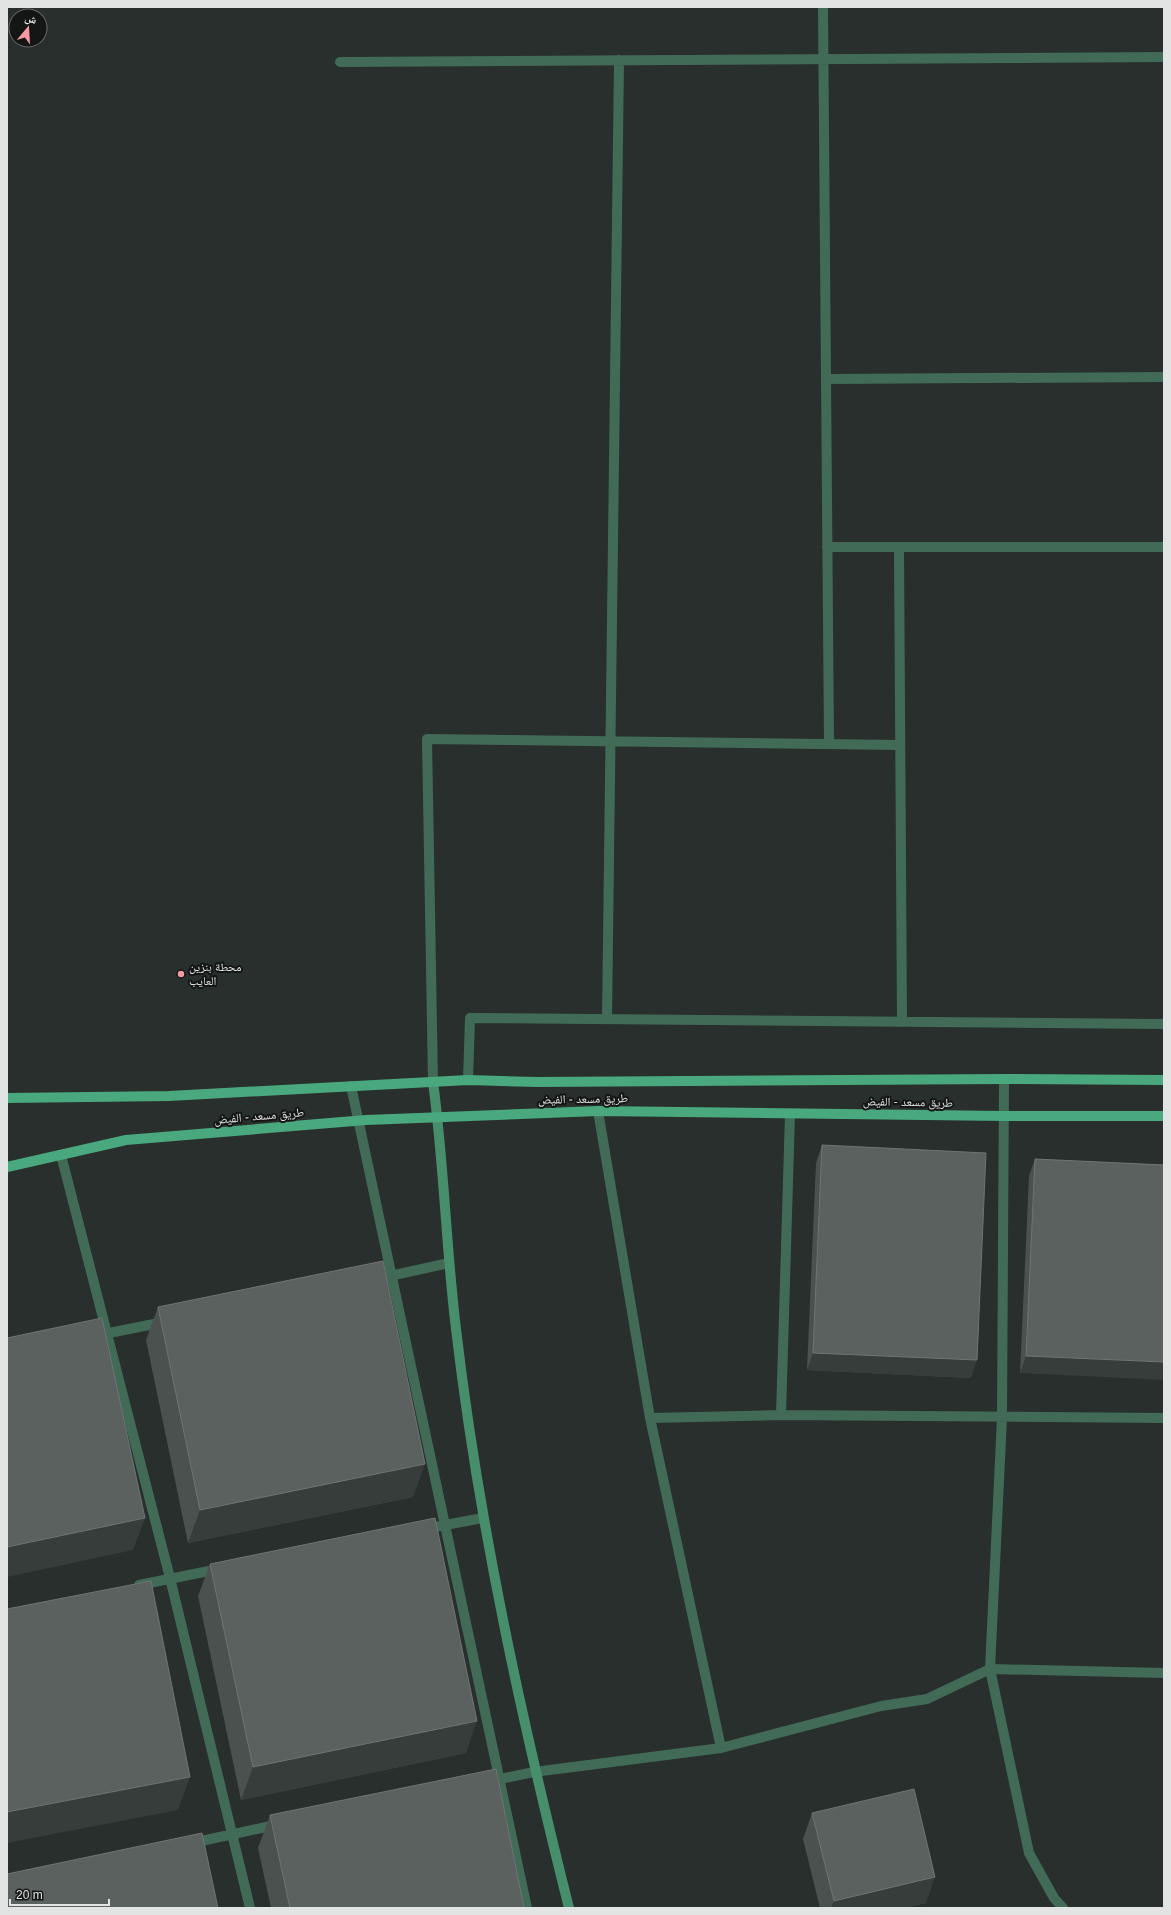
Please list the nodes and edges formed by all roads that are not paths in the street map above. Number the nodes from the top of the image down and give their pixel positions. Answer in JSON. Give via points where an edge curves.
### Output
{"nodes":[{"id":1,"x":823,"y":7,"type":"edge"},
{"id":2,"x":1164,"y":57,"type":"edge"},
{"id":3,"x":823,"y":59,"type":"junction"},
{"id":4,"x":619,"y":60,"type":"junction"},
{"id":5,"x":340,"y":62,"type":"dead end"},
{"id":6,"x":1164,"y":377,"type":"edge"},
{"id":7,"x":826,"y":379,"type":"junction"},
{"id":8,"x":1164,"y":547,"type":"edge"},
{"id":9,"x":828,"y":548,"type":"junction"},
{"id":10,"x":899,"y":548,"type":"junction"},
{"id":11,"x":611,"y":741,"type":"junction"},
{"id":12,"x":829,"y":744,"type":"junction"},
{"id":13,"x":900,"y":745,"type":"junction"},
{"id":14,"x":607,"y":1019,"type":"junction"},
{"id":15,"x":902,"y":1022,"type":"junction"},
{"id":16,"x":1164,"y":1024,"type":"edge"},
{"id":17,"x":1004,"y":1079,"type":"junction"},
{"id":18,"x":468,"y":1080,"type":"junction"},
{"id":19,"x":1164,"y":1080,"type":"edge"},
{"id":20,"x":433,"y":1082,"type":"junction"},
{"id":21,"x":351,"y":1086,"type":"junction"},
{"id":22,"x":7,"y":1098,"type":"edge"},
{"id":23,"x":598,"y":1111,"type":"junction"},
{"id":24,"x":790,"y":1114,"type":"junction"},
{"id":25,"x":1004,"y":1116,"type":"junction"},
{"id":26,"x":1164,"y":1116,"type":"edge"},
{"id":27,"x":438,"y":1117,"type":"junction"},
{"id":28,"x":359,"y":1121,"type":"junction"},
{"id":29,"x":61,"y":1154,"type":"junction"},
{"id":30,"x":7,"y":1167,"type":"edge"},
{"id":31,"x":449,"y":1263,"type":"junction"},
{"id":32,"x":392,"y":1275,"type":"junction"},
{"id":33,"x":376,"y":1278,"type":"edge"},
{"id":34,"x":175,"y":1320,"type":"edge"},
{"id":35,"x":106,"y":1334,"type":"junction"},
{"id":36,"x":91,"y":1337,"type":"edge"},
{"id":37,"x":781,"y":1415,"type":"junction"},
{"id":38,"x":650,"y":1418,"type":"junction"},
{"id":39,"x":1002,"y":1418,"type":"junction"},
{"id":40,"x":1164,"y":1418,"type":"edge"},
{"id":41,"x":483,"y":1518,"type":"junction"},
{"id":42,"x":445,"y":1525,"type":"junction"},
{"id":43,"x":415,"y":1531,"type":"edge"},
{"id":44,"x":231,"y":1567,"type":"edge"},
{"id":45,"x":170,"y":1578,"type":"junction"},
{"id":46,"x":131,"y":1587,"type":"edge"},
{"id":47,"x":990,"y":1669,"type":"junction"},
{"id":48,"x":1164,"y":1673,"type":"edge"},
{"id":49,"x":720,"y":1748,"type":"junction"},
{"id":50,"x":534,"y":1772,"type":"junction"},
{"id":51,"x":499,"y":1779,"type":"junction"},
{"id":52,"x":476,"y":1784,"type":"edge"},
{"id":53,"x":294,"y":1821,"type":"edge"},
{"id":54,"x":233,"y":1834,"type":"junction"},
{"id":55,"x":178,"y":1846,"type":"edge"},
{"id":56,"x":250,"y":1908,"type":"edge"},
{"id":57,"x":527,"y":1908,"type":"edge"},
{"id":58,"x":569,"y":1908,"type":"edge"},
{"id":59,"x":1063,"y":1908,"type":"edge"}],
"edges":[{"from":1,"to":3,"type":"street"},
{"from":2,"to":3,"type":"street"},
{"from":3,"to":4,"type":"street"},
{"from":3,"to":7,"type":"street"},
{"from":4,"to":5,"type":"street"},
{"from":4,"to":11,"type":"street"},
{"from":6,"to":7,"type":"street"},
{"from":7,"to":9,"type":"street"},
{"from":8,"to":10,"type":"street"},
{"from":9,"to":10,"type":"street"},
{"from":9,"to":12,"type":"street"},
{"from":10,"to":13,"type":"street"},
{"from":11,"to":12,"type":"street"},
{"from":11,"to":14,"type":"street"},
{"from":11,"to":20,"type":"street","via":[[427,739]]},
{"from":12,"to":13,"type":"street"},
{"from":13,"to":15,"type":"street"},
{"from":14,"to":15,"type":"street"},
{"from":14,"to":18,"type":"street","via":[[470,1018]]},
{"from":15,"to":16,"type":"street"},
{"from":17,"to":18,"type":"main road","name":"طريق مسعد - الفيض","via":[[537,1082]]},
{"from":17,"to":19,"type":"main road","name":"طريق مسعد - الفيض"},
{"from":17,"to":25,"type":"street"},
{"from":18,"to":20,"type":"main road","name":"طريق مسعد - الفيض"},
{"from":20,"to":21,"type":"main road","name":"طريق مسعد - الفيض"},
{"from":20,"to":27,"type":"street"},
{"from":21,"to":22,"type":"main road","name":"طريق مسعد - الفيض","via":[[169,1096]]},
{"from":21,"to":28,"type":"street"},
{"from":23,"to":24,"type":"main road","name":"طريق مسعد - الفيض"},
{"from":23,"to":27,"type":"main road","name":"طريق مسعد - الفيض"},
{"from":23,"to":38,"type":"street"},
{"from":24,"to":25,"type":"main road","name":"طريق مسعد - الفيض"},
{"from":24,"to":37,"type":"street"},
{"from":25,"to":26,"type":"main road","name":"طريق مسعد - الفيض"},
{"from":25,"to":39,"type":"street"},
{"from":27,"to":28,"type":"main road","name":"طريق مسعد - الفيض"},
{"from":27,"to":31,"type":"street"},
{"from":28,"to":29,"type":"main road","name":"طريق مسعد - الفيض","via":[[126,1140]]},
{"from":28,"to":32,"type":"street"},
{"from":29,"to":30,"type":"main road","name":"طريق مسعد - الفيض"},
{"from":29,"to":35,"type":"street"},
{"from":31,"to":32,"type":"street"},
{"from":31,"to":41,"type":"street"},
{"from":32,"to":33,"type":"street"},
{"from":32,"to":42,"type":"street"},
{"from":34,"to":35,"type":"street"},
{"from":35,"to":36,"type":"street"},
{"from":35,"to":45,"type":"street"},
{"from":37,"to":38,"type":"street"},
{"from":37,"to":39,"type":"street"},
{"from":38,"to":49,"type":"street"},
{"from":39,"to":40,"type":"street"},
{"from":39,"to":47,"type":"street"},
{"from":41,"to":42,"type":"street"},
{"from":41,"to":50,"type":"street"},
{"from":42,"to":43,"type":"street"},
{"from":42,"to":51,"type":"street"},
{"from":44,"to":45,"type":"street"},
{"from":45,"to":46,"type":"street"},
{"from":45,"to":54,"type":"street"},
{"from":47,"to":48,"type":"street"},
{"from":47,"to":49,"type":"street","via":[[927,1699],[881,1706]]},
{"from":47,"to":59,"type":"street","via":[[1029,1853],[1054,1898]]},
{"from":49,"to":50,"type":"street"},
{"from":50,"to":51,"type":"street"},
{"from":50,"to":58,"type":"street"},
{"from":51,"to":52,"type":"street"},
{"from":51,"to":57,"type":"street"},
{"from":53,"to":54,"type":"street"},
{"from":54,"to":55,"type":"street"},
{"from":54,"to":56,"type":"street"}]}
